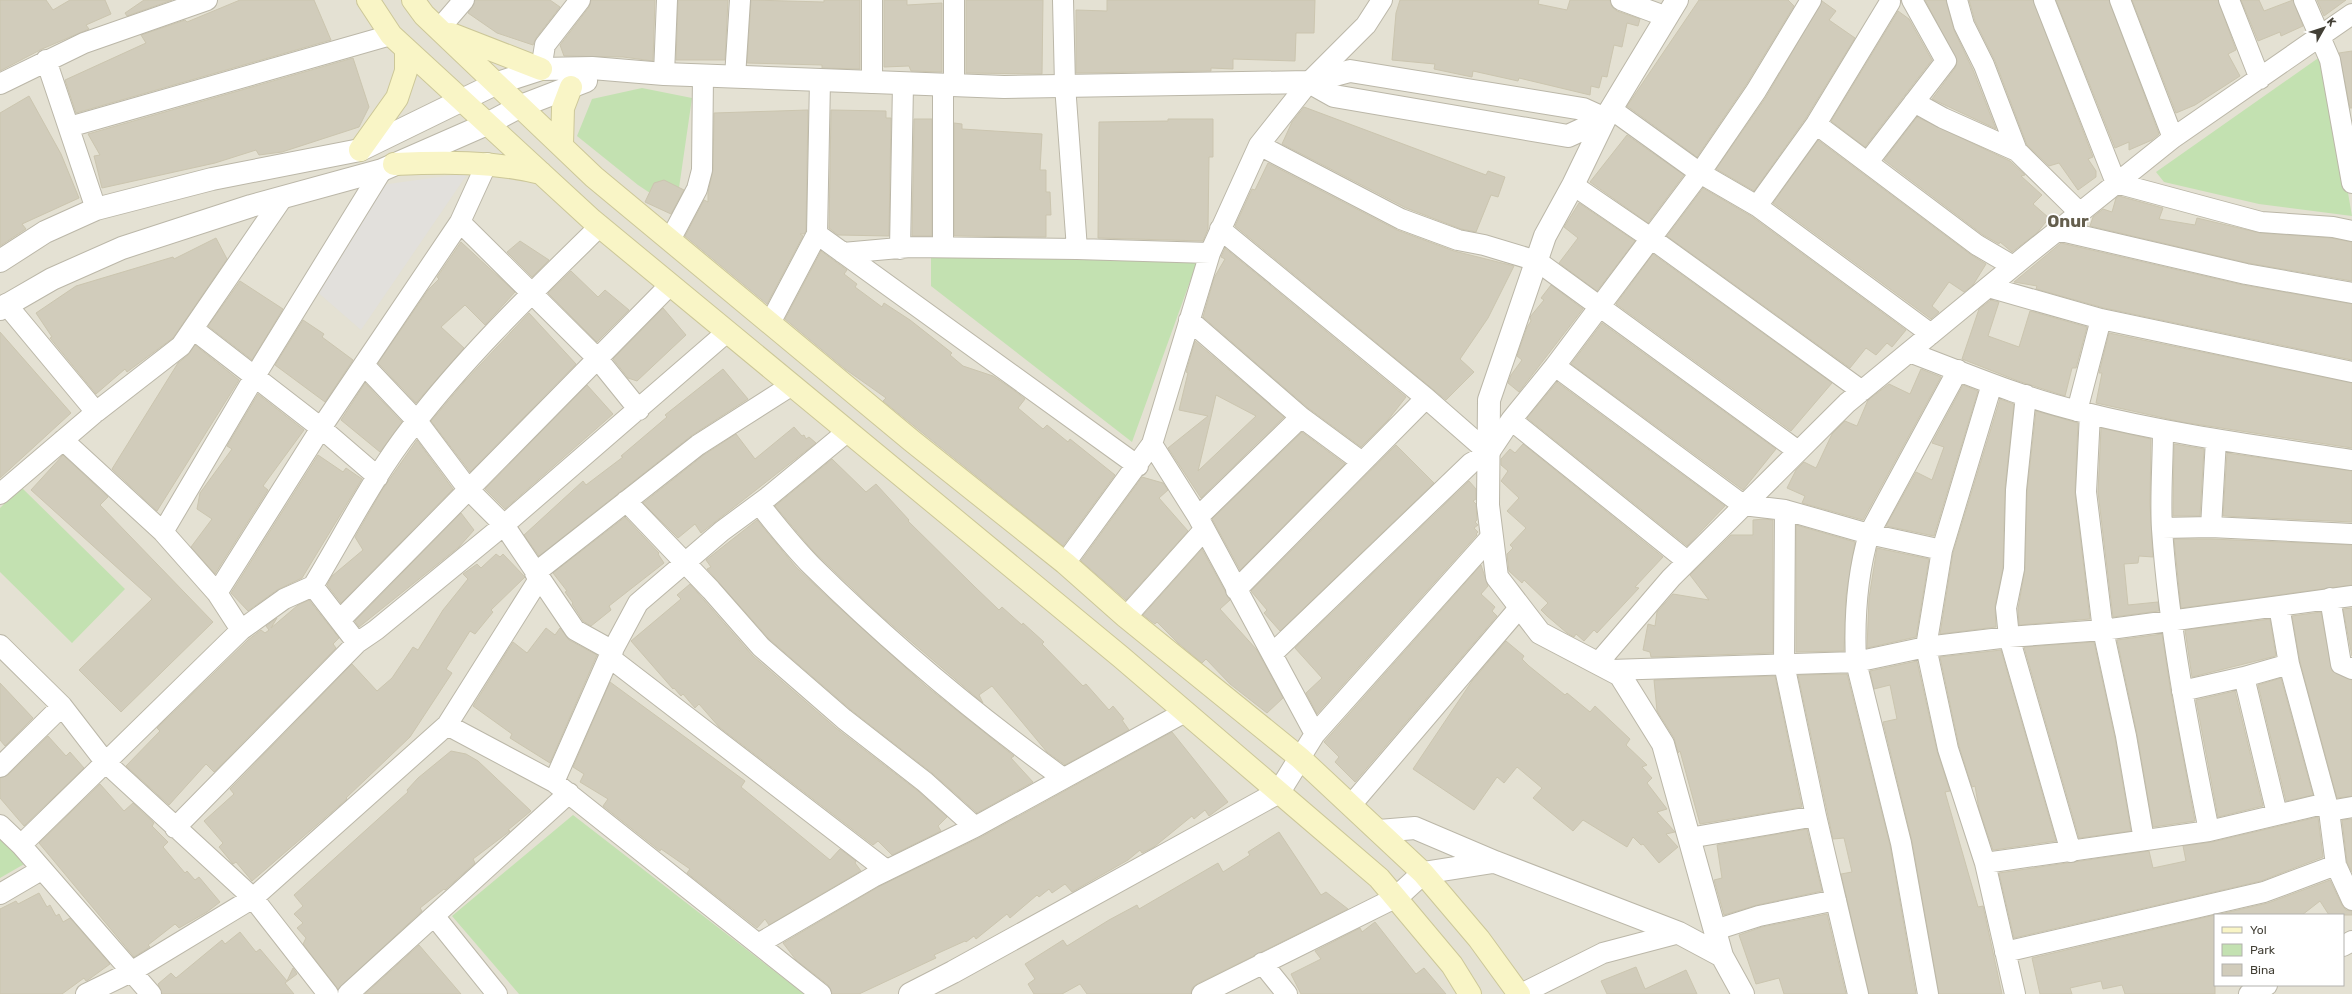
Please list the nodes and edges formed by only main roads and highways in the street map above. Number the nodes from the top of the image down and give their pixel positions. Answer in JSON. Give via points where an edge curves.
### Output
{"nodes":[{"id":1,"x":368,"y":0,"type":"edge"},
{"id":2,"x":413,"y":0,"type":"edge"},
{"id":3,"x":439,"y":29,"type":"junction"},
{"id":4,"x":399,"y":42,"type":"junction"},
{"id":5,"x":541,"y":69,"type":"road end"},
{"id":6,"x":571,"y":87,"type":"road end"},
{"id":7,"x":562,"y":145,"type":"junction"},
{"id":8,"x":360,"y":150,"type":"road end"},
{"id":9,"x":388,"y":167,"type":"road end"},
{"id":10,"x":541,"y":173,"type":"junction"},
{"id":11,"x":1470,"y":994,"type":"edge"},
{"id":12,"x":1520,"y":994,"type":"edge"}],
"edges":[{"from":1,"to":4,"type":"main road"},
{"from":2,"to":3,"type":"main road"},
{"from":3,"to":5,"type":"main road"},
{"from":3,"to":7,"type":"main road"},
{"from":4,"to":8,"type":"main road","via":[[406,71],[397,98]]},
{"from":4,"to":10,"type":"main road"},
{"from":6,"to":7,"type":"main road","via":[[565,97],[563,108]]},
{"from":7,"to":12,"type":"main road","via":[[594,177],[1300,758],[1423,873],[1479,939]]},
{"from":9,"to":10,"type":"main road","via":[[458,161],[487,163]]},
{"from":10,"to":11,"type":"main road","via":[[670,285],[1185,712],[1379,878],[1452,965]]}]}
